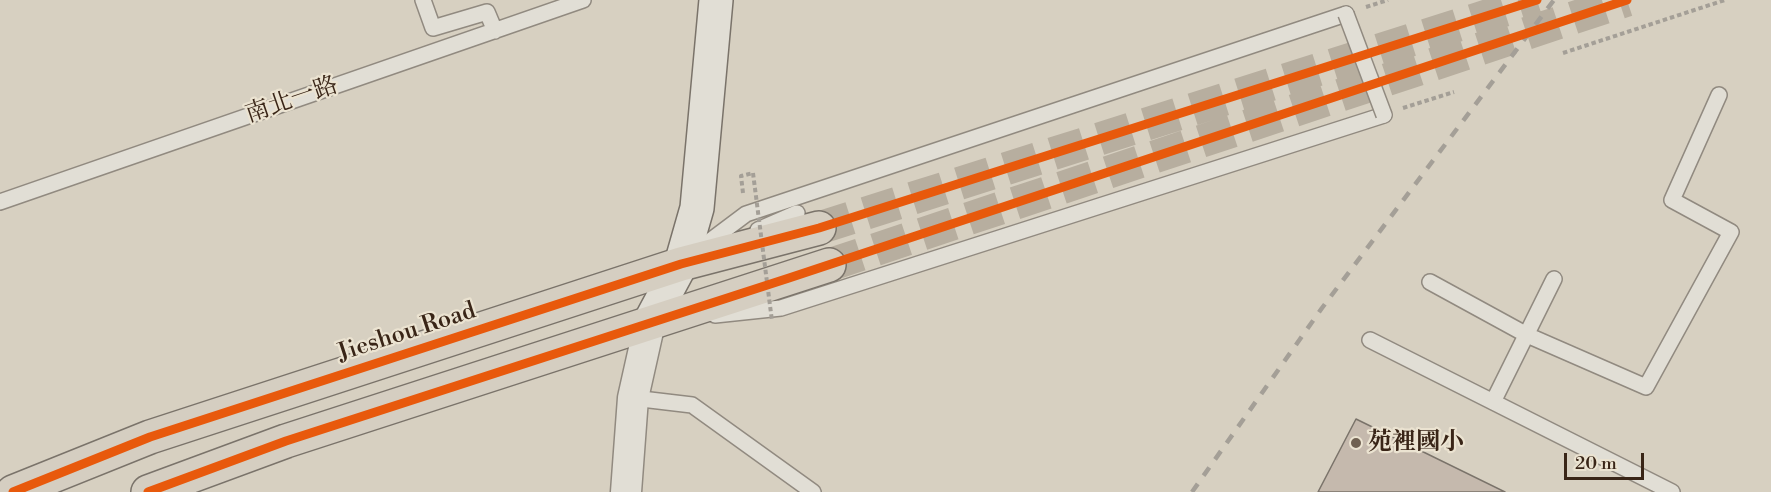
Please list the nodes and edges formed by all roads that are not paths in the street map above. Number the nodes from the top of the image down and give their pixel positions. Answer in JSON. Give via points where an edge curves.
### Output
{"nodes":[{"id":1,"x":423,"y":0,"type":"edge"},
{"id":2,"x":584,"y":0,"type":"edge"},
{"id":3,"x":716,"y":0,"type":"edge"},
{"id":4,"x":495,"y":31,"type":"junction"},
{"id":5,"x":1719,"y":95,"type":"dead end"},
{"id":6,"x":0,"y":202,"type":"edge"},
{"id":7,"x":808,"y":221,"type":"tunnel mouth"},
{"id":8,"x":681,"y":264,"type":"junction"},
{"id":9,"x":822,"y":276,"type":"tunnel mouth"},
{"id":10,"x":1554,"y":279,"type":"dead end"},
{"id":11,"x":1430,"y":282,"type":"dead end"},
{"id":12,"x":650,"y":322,"type":"junction"},
{"id":13,"x":1527,"y":335,"type":"junction"},
{"id":14,"x":1370,"y":340,"type":"dead end"},
{"id":15,"x":633,"y":398,"type":"junction"},
{"id":16,"x":1493,"y":402,"type":"junction"},
{"id":17,"x":13,"y":492,"type":"edge"},
{"id":18,"x":148,"y":492,"type":"edge"},
{"id":19,"x":626,"y":492,"type":"edge"},
{"id":20,"x":813,"y":492,"type":"edge"},
{"id":21,"x":1672,"y":492,"type":"edge"}],
"edges":[{"from":1,"to":4,"type":"lane","via":[[433,28],[487,12]]},
{"from":2,"to":4,"type":"lane","name":"南北一路"},
{"from":3,"to":8,"type":"street","via":[[698,208]]},
{"from":4,"to":6,"type":"lane","name":"南北一路"},
{"from":5,"to":13,"type":"lane","via":[[1672,200],[1731,232],[1646,387]]},
{"from":7,"to":8,"type":"main road","name":"Jieshou Road"},
{"from":8,"to":12,"type":"street"},
{"from":8,"to":12,"type":"lane","bridge":true,"via":[[747,214],[1346,14],[1384,115],[781,308]]},
{"from":8,"to":17,"type":"main road","name":"Jieshou Road","via":[[150,437]]},
{"from":9,"to":12,"type":"main road"},
{"from":10,"to":13,"type":"lane"},
{"from":11,"to":13,"type":"lane"},
{"from":12,"to":15,"type":"street"},
{"from":12,"to":18,"type":"main road","via":[[285,441]]},
{"from":13,"to":16,"type":"lane"},
{"from":14,"to":16,"type":"lane"},
{"from":15,"to":19,"type":"street"},
{"from":15,"to":20,"type":"lane","via":[[692,405]]},
{"from":16,"to":21,"type":"lane"}]}
